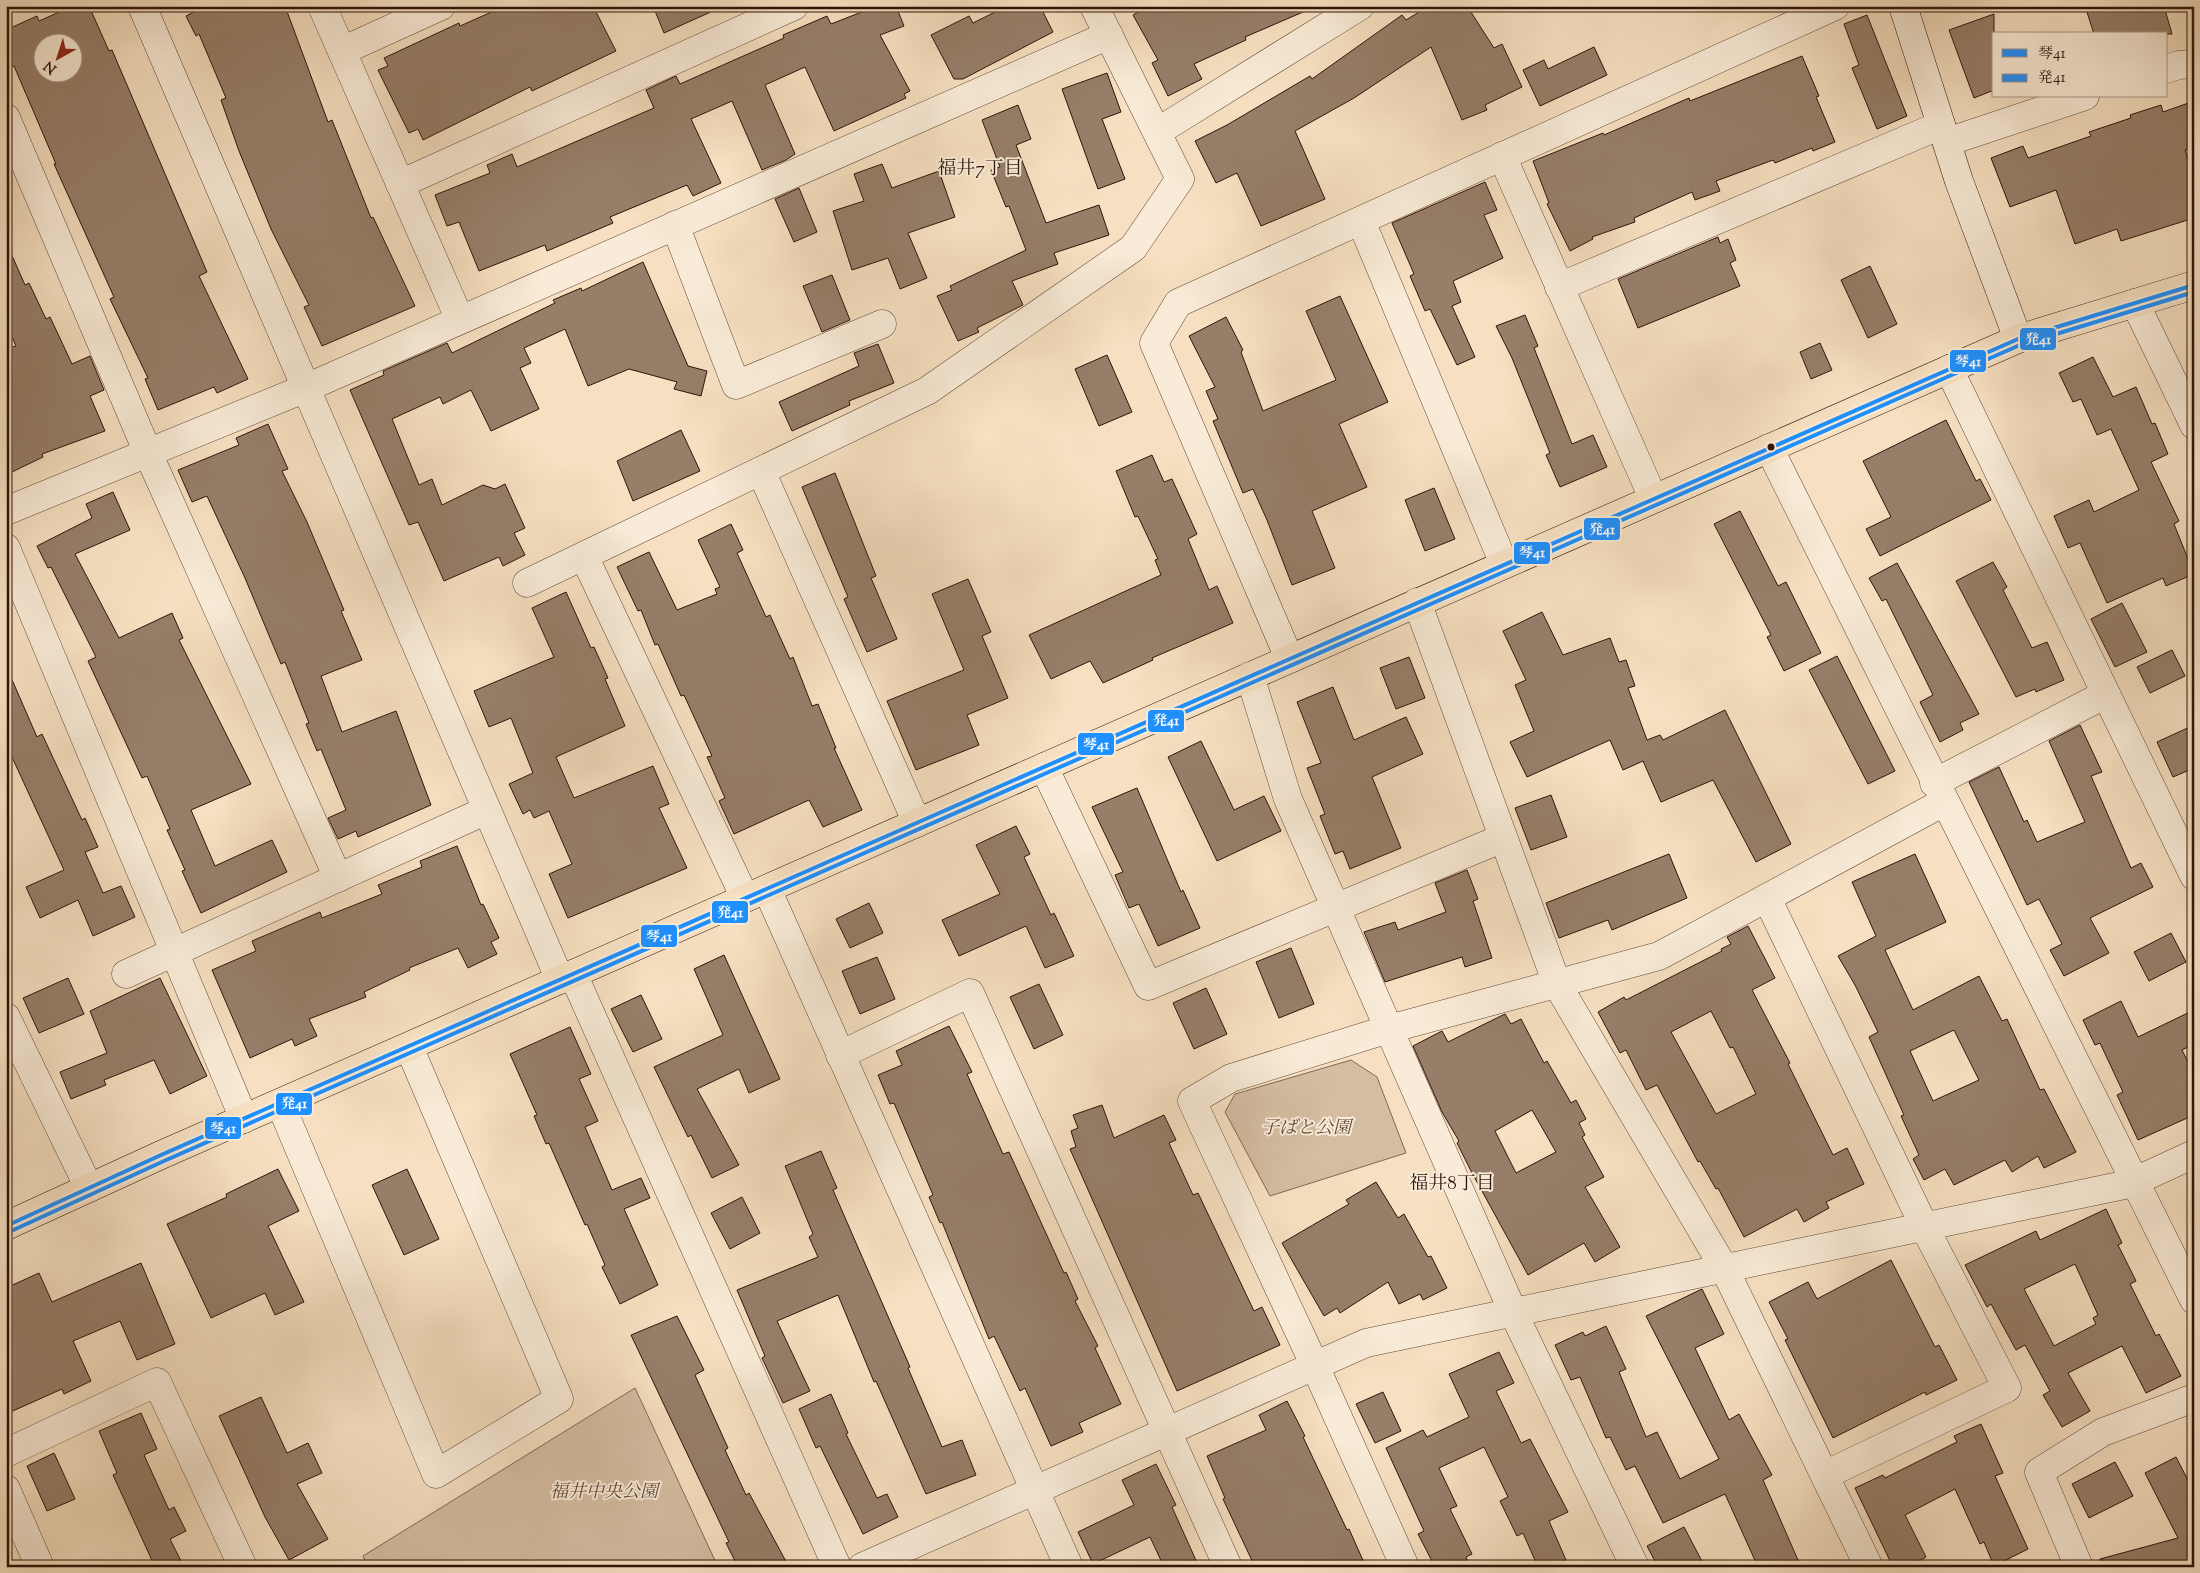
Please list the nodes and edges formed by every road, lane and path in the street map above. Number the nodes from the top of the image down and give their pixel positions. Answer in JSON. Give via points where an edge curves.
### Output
{"nodes":[{"id":1,"x":142,"y":6,"type":"edge"},
{"id":2,"x":322,"y":6,"type":"edge"},
{"id":3,"x":441,"y":6,"type":"edge"},
{"id":4,"x":794,"y":6,"type":"edge"},
{"id":5,"x":1094,"y":6,"type":"edge"},
{"id":6,"x":1360,"y":6,"type":"edge"},
{"id":7,"x":1835,"y":6,"type":"edge"},
{"id":8,"x":1903,"y":6,"type":"edge"},
{"id":9,"x":1109,"y":35,"type":"junction"},
{"id":10,"x":342,"y":51,"type":"junction"},
{"id":11,"x":2194,"y":64,"type":"edge"},
{"id":12,"x":2168,"y":68,"type":"edge"},
{"id":13,"x":2078,"y":98,"type":"edge"},
{"id":14,"x":6,"y":118,"type":"edge"},
{"id":15,"x":1157,"y":132,"type":"junction"},
{"id":16,"x":1944,"y":134,"type":"junction"},
{"id":17,"x":1502,"y":156,"type":"junction"},
{"id":18,"x":400,"y":184,"type":"junction"},
{"id":19,"x":1360,"y":221,"type":"junction"},
{"id":20,"x":675,"y":225,"type":"junction"},
{"id":21,"x":2194,"y":285,"type":"edge"},
{"id":22,"x":1559,"y":287,"type":"junction"},
{"id":23,"x":2135,"y":303,"type":"junction"},
{"id":24,"x":460,"y":320,"type":"junction"},
{"id":25,"x":882,"y":324,"type":"dead end"},
{"id":26,"x":2018,"y":339,"type":"junction"},
{"id":27,"x":1949,"y":369,"type":"junction"},
{"id":28,"x":306,"y":388,"type":"junction"},
{"id":29,"x":2194,"y":425,"type":"edge"},
{"id":30,"x":1769,"y":448,"type":"junction"},
{"id":31,"x":148,"y":453,"type":"junction"},
{"id":32,"x":761,"y":471,"type":"junction"},
{"id":33,"x":1653,"y":498,"type":"junction"},
{"id":34,"x":6,"y":511,"type":"edge"},
{"id":35,"x":6,"y":548,"type":"edge"},
{"id":36,"x":584,"y":556,"type":"junction"},
{"id":37,"x":1504,"y":564,"type":"junction"},
{"id":38,"x":527,"y":583,"type":"dead end"},
{"id":39,"x":1417,"y":602,"type":"junction"},
{"id":40,"x":1289,"y":658,"type":"junction"},
{"id":41,"x":1250,"y":676,"type":"junction"},
{"id":42,"x":2106,"y":694,"type":"junction"},
{"id":43,"x":1044,"y":767,"type":"junction"},
{"id":44,"x":1939,"y":793,"type":"junction"},
{"id":45,"x":487,"y":810,"type":"junction"},
{"id":46,"x":917,"y":823,"type":"junction"},
{"id":47,"x":1504,"y":838,"type":"junction"},
{"id":48,"x":2194,"y":876,"type":"edge"},
{"id":49,"x":338,"y":878,"type":"junction"},
{"id":50,"x":756,"y":894,"type":"junction"},
{"id":51,"x":1767,"y":898,"type":"junction"},
{"id":52,"x":1337,"y":909,"type":"junction"},
{"id":53,"x":174,"y":953,"type":"junction"},
{"id":54,"x":126,"y":974,"type":"dead end"},
{"id":55,"x":566,"y":977,"type":"junction"},
{"id":56,"x":1557,"y":984,"type":"junction"},
{"id":57,"x":6,"y":1017,"type":"edge"},
{"id":58,"x":1389,"y":1029,"type":"junction"},
{"id":59,"x":409,"y":1047,"type":"junction"},
{"id":60,"x":840,"y":1055,"type":"junction"},
{"id":61,"x":280,"y":1103,"type":"junction"},
{"id":62,"x":244,"y":1119,"type":"junction"},
{"id":63,"x":2194,"y":1154,"type":"edge"},
{"id":64,"x":2136,"y":1181,"type":"junction"},
{"id":65,"x":89,"y":1188,"type":"junction"},
{"id":66,"x":6,"y":1226,"type":"edge"},
{"id":67,"x":1924,"y":1226,"type":"junction"},
{"id":68,"x":1724,"y":1268,"type":"junction"},
{"id":69,"x":2194,"y":1300,"type":"edge"},
{"id":70,"x":1513,"y":1312,"type":"junction"},
{"id":71,"x":1315,"y":1366,"type":"junction"},
{"id":72,"x":2194,"y":1398,"type":"edge"},
{"id":73,"x":1166,"y":1432,"type":"junction"},
{"id":74,"x":6,"y":1453,"type":"edge"},
{"id":75,"x":1824,"y":1475,"type":"junction"},
{"id":76,"x":6,"y":1490,"type":"edge"},
{"id":77,"x":1033,"y":1491,"type":"junction"},
{"id":78,"x":40,"y":1567,"type":"edge"},
{"id":79,"x":243,"y":1567,"type":"edge"},
{"id":80,"x":837,"y":1567,"type":"edge"},
{"id":81,"x":862,"y":1567,"type":"edge"},
{"id":82,"x":1069,"y":1567,"type":"edge"},
{"id":83,"x":1228,"y":1567,"type":"edge"},
{"id":84,"x":1405,"y":1567,"type":"edge"},
{"id":85,"x":1635,"y":1567,"type":"edge"},
{"id":86,"x":1869,"y":1567,"type":"edge"},
{"id":87,"x":2079,"y":1567,"type":"edge"}],
"edges":[{"from":1,"to":28,"type":"street"},
{"from":2,"to":10,"type":"street"},
{"from":3,"to":10,"type":"street"},
{"from":4,"to":18,"type":"street"},
{"from":5,"to":9,"type":"street"},
{"from":6,"to":15,"type":"street"},
{"from":7,"to":17,"type":"street"},
{"from":8,"to":16,"type":"street"},
{"from":9,"to":15,"type":"street"},
{"from":9,"to":20,"type":"street"},
{"from":10,"to":18,"type":"street"},
{"from":11,"to":12,"type":"street"},
{"from":13,"to":16,"type":"street"},
{"from":14,"to":31,"type":"street"},
{"from":15,"to":32,"type":"street","via":[[1180,179],[1133,248],[927,391]]},
{"from":16,"to":22,"type":"street"},
{"from":16,"to":26,"type":"street"},
{"from":17,"to":19,"type":"street"},
{"from":17,"to":22,"type":"street"},
{"from":18,"to":24,"type":"street"},
{"from":19,"to":37,"type":"street"},
{"from":19,"to":40,"type":"street","via":[[1178,303],[1154,343]]},
{"from":20,"to":24,"type":"street"},
{"from":20,"to":25,"type":"street","via":[[736,385]]},
{"from":21,"to":23,"type":"main road"},
{"from":22,"to":33,"type":"street"},
{"from":23,"to":26,"type":"main road"},
{"from":23,"to":29,"type":"street"},
{"from":24,"to":28,"type":"street"},
{"from":26,"to":27,"type":"main road"},
{"from":27,"to":30,"type":"main road"},
{"from":27,"to":42,"type":"street"},
{"from":28,"to":31,"type":"street"},
{"from":28,"to":45,"type":"street"},
{"from":30,"to":33,"type":"main road"},
{"from":30,"to":44,"type":"street"},
{"from":31,"to":34,"type":"street"},
{"from":31,"to":49,"type":"street"},
{"from":32,"to":36,"type":"street"},
{"from":32,"to":46,"type":"street"},
{"from":33,"to":37,"type":"main road"},
{"from":35,"to":53,"type":"street"},
{"from":36,"to":38,"type":"street"},
{"from":36,"to":50,"type":"street"},
{"from":37,"to":39,"type":"main road"},
{"from":39,"to":40,"type":"main road"},
{"from":39,"to":47,"type":"street"},
{"from":40,"to":41,"type":"main road"},
{"from":41,"to":43,"type":"main road"},
{"from":41,"to":52,"type":"street","via":[[1288,799]]},
{"from":42,"to":44,"type":"street"},
{"from":42,"to":48,"type":"street"},
{"from":43,"to":46,"type":"main road"},
{"from":43,"to":52,"type":"street","via":[[1148,986]]},
{"from":44,"to":51,"type":"street"},
{"from":44,"to":64,"type":"street"},
{"from":45,"to":49,"type":"street"},
{"from":45,"to":55,"type":"street"},
{"from":46,"to":50,"type":"main road"},
{"from":47,"to":52,"type":"street"},
{"from":47,"to":56,"type":"street"},
{"from":49,"to":53,"type":"street"},
{"from":50,"to":55,"type":"main road"},
{"from":50,"to":60,"type":"street"},
{"from":51,"to":56,"type":"street","via":[[1659,956]]},
{"from":51,"to":67,"type":"street"},
{"from":52,"to":58,"type":"street"},
{"from":53,"to":54,"type":"street"},
{"from":53,"to":62,"type":"street"},
{"from":55,"to":59,"type":"main road"},
{"from":55,"to":80,"type":"street"},
{"from":56,"to":58,"type":"street"},
{"from":56,"to":68,"type":"street"},
{"from":57,"to":65,"type":"street"},
{"from":58,"to":70,"type":"street"},
{"from":58,"to":71,"type":"street","via":[[1231,1078],[1192,1101]]},
{"from":59,"to":61,"type":"main road"},
{"from":59,"to":61,"type":"street","via":[[559,1399],[436,1474]]},
{"from":60,"to":73,"type":"street","via":[[970,993]]},
{"from":60,"to":77,"type":"street"},
{"from":61,"to":62,"type":"main road"},
{"from":62,"to":65,"type":"main road"},
{"from":63,"to":64,"type":"street"},
{"from":64,"to":67,"type":"street"},
{"from":64,"to":69,"type":"street"},
{"from":65,"to":66,"type":"main road"},
{"from":67,"to":68,"type":"street"},
{"from":67,"to":75,"type":"street","via":[[2007,1388]]},
{"from":68,"to":70,"type":"street"},
{"from":68,"to":75,"type":"street"},
{"from":70,"to":71,"type":"street","via":[[1366,1343]]},
{"from":70,"to":85,"type":"street"},
{"from":71,"to":73,"type":"street"},
{"from":71,"to":84,"type":"street"},
{"from":72,"to":87,"type":"street","via":[[2103,1432],[2039,1472]]},
{"from":73,"to":77,"type":"street"},
{"from":73,"to":83,"type":"street"},
{"from":74,"to":79,"type":"street","via":[[157,1382]]},
{"from":75,"to":86,"type":"street"},
{"from":76,"to":78,"type":"street"},
{"from":77,"to":81,"type":"street"},
{"from":77,"to":82,"type":"street"}]}
